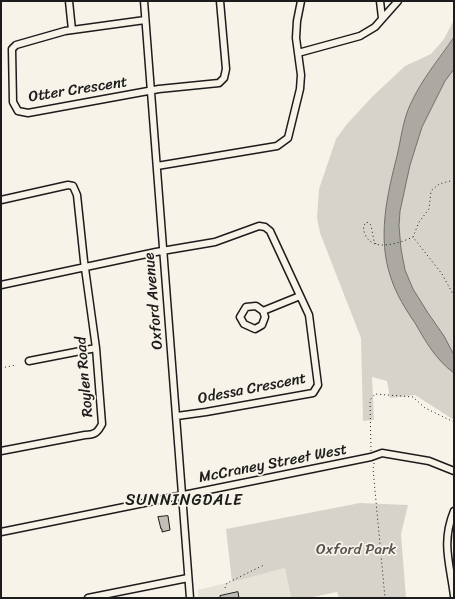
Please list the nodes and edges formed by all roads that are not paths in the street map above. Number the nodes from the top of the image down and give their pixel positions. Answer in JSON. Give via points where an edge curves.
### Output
{"nodes":[{"id":1,"x":70,"y":1,"type":"edge"},
{"id":2,"x":144,"y":1,"type":"edge"},
{"id":3,"x":220,"y":1,"type":"edge"},
{"id":4,"x":301,"y":1,"type":"edge"},
{"id":5,"x":380,"y":1,"type":"edge"},
{"id":6,"x":398,"y":1,"type":"edge"},
{"id":7,"x":382,"y":18,"type":"junction"},
{"id":8,"x":146,"y":20,"type":"junction"},
{"id":9,"x":72,"y":30,"type":"junction"},
{"id":10,"x":298,"y":52,"type":"junction"},
{"id":11,"x":151,"y":91,"type":"junction"},
{"id":12,"x":157,"y":166,"type":"junction"},
{"id":13,"x":1,"y":200,"type":"edge"},
{"id":14,"x":163,"y":251,"type":"junction"},
{"id":15,"x":84,"y":268,"type":"junction"},
{"id":16,"x":1,"y":285,"type":"edge"},
{"id":17,"x":300,"y":296,"type":"junction"},
{"id":18,"x":263,"y":311,"type":"dead end"},
{"id":19,"x":96,"y":348,"type":"junction"},
{"id":20,"x":29,"y":361,"type":"dead end"},
{"id":21,"x":177,"y":416,"type":"junction"},
{"id":22,"x":1,"y":451,"type":"edge"},
{"id":23,"x":454,"y":471,"type":"edge"},
{"id":24,"x":183,"y":495,"type":"junction"},
{"id":25,"x":454,"y":511,"type":"edge"},
{"id":26,"x":1,"y":532,"type":"edge"},
{"id":27,"x":188,"y":578,"type":"junction"},
{"id":28,"x":454,"y":596,"type":"edge"},
{"id":29,"x":88,"y":598,"type":"edge"},
{"id":30,"x":190,"y":598,"type":"edge"}],
"edges":[{"from":1,"to":9,"type":"street"},
{"from":2,"to":8,"type":"street","name":"Oxford Avenue"},
{"from":3,"to":11,"type":"street","via":[[226,69],[224,78],[219,83]]},
{"from":4,"to":10,"type":"street","via":[[297,21]]},
{"from":5,"to":7,"type":"street"},
{"from":6,"to":7,"type":"street"},
{"from":7,"to":10,"type":"street","via":[[360,36]]},
{"from":8,"to":9,"type":"street","name":"Otter Crescent"},
{"from":8,"to":11,"type":"street","name":"Oxford Avenue"},
{"from":9,"to":11,"type":"street","name":"Otter Crescent","via":[[16,45],[12,49],[13,102],[18,111],[28,113]]},
{"from":10,"to":12,"type":"street","via":[[300,89],[288,138],[277,146]]},
{"from":11,"to":12,"type":"street","name":"Oxford Avenue"},
{"from":12,"to":14,"type":"street","name":"Oxford Avenue"},
{"from":13,"to":15,"type":"street","name":"Roylen Road","via":[[73,186],[77,195]]},
{"from":14,"to":15,"type":"street"},
{"from":14,"to":17,"type":"street","name":"Odessa Crescent","via":[[215,242],[259,226],[265,227],[270,231]]},
{"from":14,"to":21,"type":"street","name":"Oxford Avenue"},
{"from":15,"to":16,"type":"street"},
{"from":15,"to":19,"type":"street","name":"Roylen Road"},
{"from":17,"to":18,"type":"street"},
{"from":17,"to":21,"type":"street","name":"Odessa Crescent","via":[[309,315],[318,385],[313,393]]},
{"from":19,"to":20,"type":"street"},
{"from":19,"to":22,"type":"street","name":"Roylen Road","via":[[102,424],[98,431],[93,435]]},
{"from":21,"to":24,"type":"street","name":"Oxford Avenue"},
{"from":23,"to":24,"type":"street","name":"McCraney Street West","via":[[429,460],[382,453]]},
{"from":24,"to":26,"type":"street","name":"McCraney Street West"},
{"from":24,"to":27,"type":"street","name":"Oxford Avenue"},
{"from":25,"to":28,"type":"street","via":[[447,532],[446,552]]},
{"from":27,"to":29,"type":"street"},
{"from":27,"to":30,"type":"street","name":"Oxford Avenue"}]}
